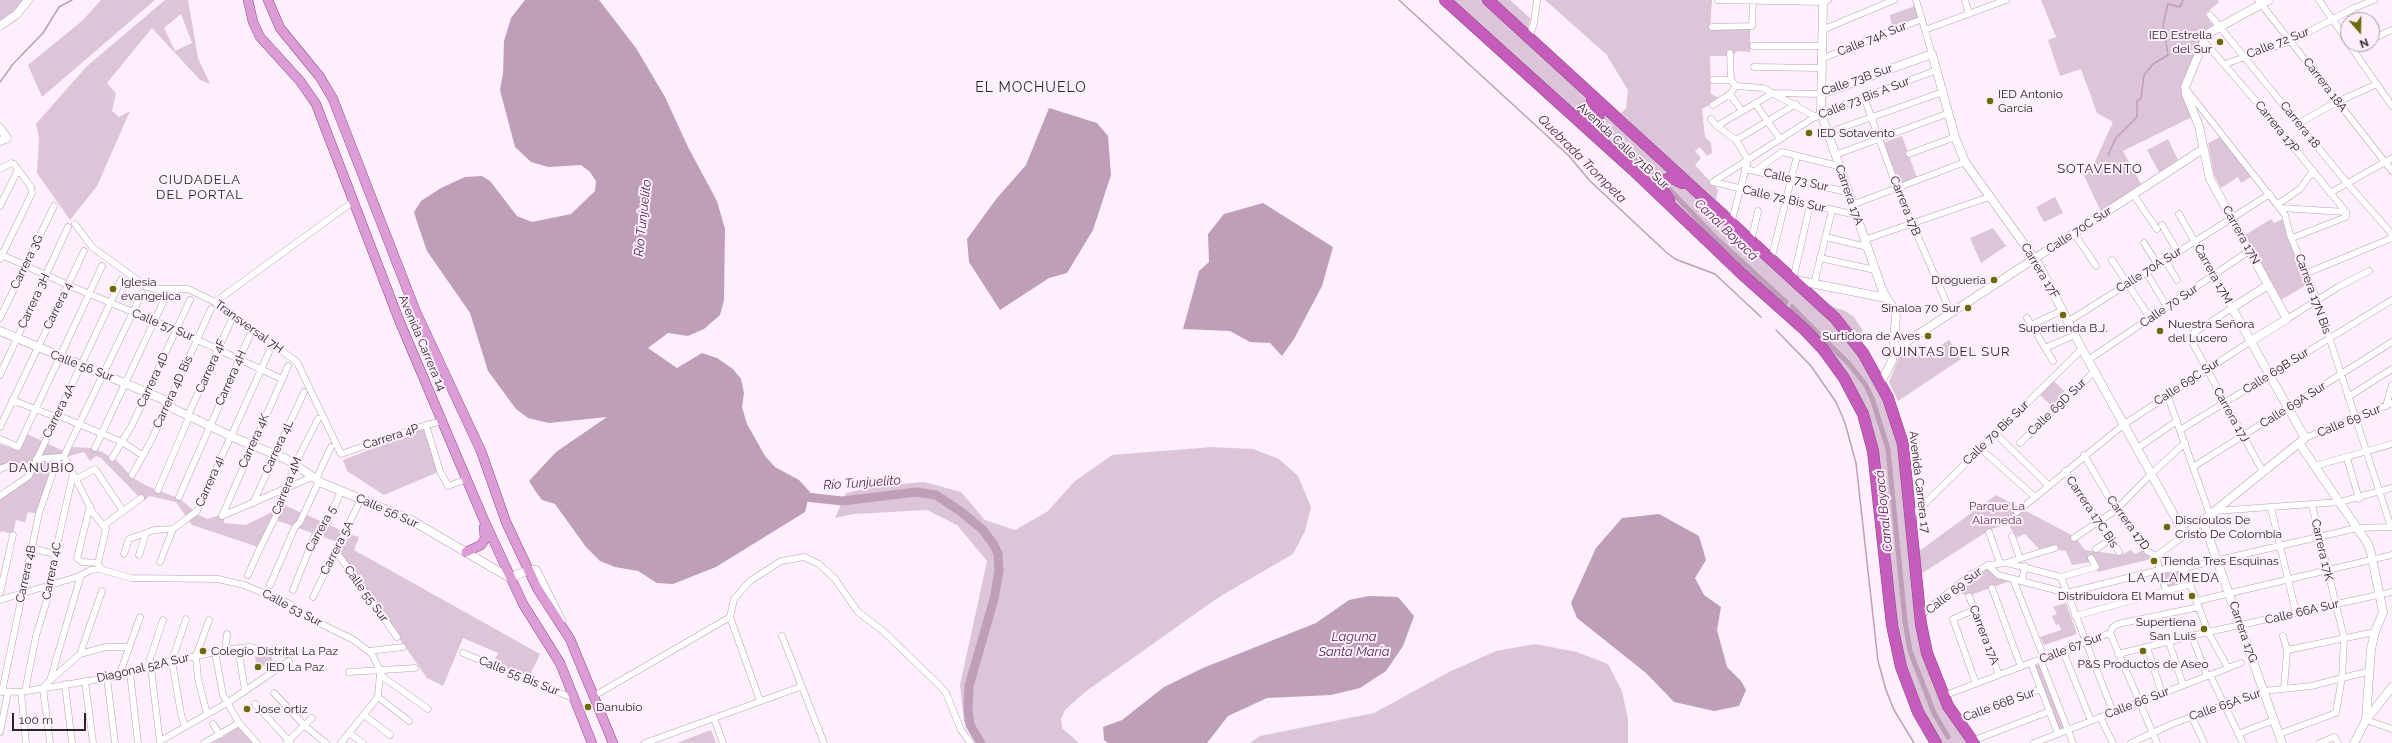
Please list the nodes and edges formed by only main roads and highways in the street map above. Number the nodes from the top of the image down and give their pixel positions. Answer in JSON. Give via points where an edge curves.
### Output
{"nodes":[{"id":1,"x":248,"y":0,"type":"edge"},
{"id":2,"x":268,"y":0,"type":"edge"},
{"id":3,"x":1445,"y":0,"type":"edge"},
{"id":4,"x":1488,"y":0,"type":"edge"},
{"id":5,"x":1575,"y":81,"type":"junction"},
{"id":6,"x":1553,"y":98,"type":"junction"},
{"id":7,"x":1702,"y":198,"type":"junction"},
{"id":8,"x":1684,"y":219,"type":"junction"},
{"id":9,"x":1793,"y":280,"type":"joint"},
{"id":10,"x":483,"y":518,"type":"junction"},
{"id":11,"x":466,"y":552,"type":"road end"},
{"id":12,"x":1973,"y":742,"type":"edge"},
{"id":13,"x":592,"y":743,"type":"edge"},
{"id":14,"x":613,"y":743,"type":"edge"},
{"id":15,"x":1936,"y":743,"type":"edge"}],
"edges":[{"from":1,"to":10,"type":"main road","name":"Avenida Carrera 14","via":[[253,22],[260,37],[300,81],[316,104],[398,320]]},
{"from":2,"to":14,"type":"main road","name":"Avenida Carrera 14","via":[[280,28],[320,77],[333,99],[414,305],[479,446],[500,509],[528,570],[570,639]]},
{"from":3,"to":6,"type":"highway","name":"Avenida Calle 71B Sur"},
{"from":4,"to":5,"type":"highway","name":"Avenida Calle 71B Sur"},
{"from":5,"to":6,"type":"highway","via":[[1598,108],[1596,121],[1585,121]]},
{"from":5,"to":7,"type":"highway","name":"Avenida Calle 71B Sur"},
{"from":6,"to":8,"type":"highway","name":"Avenida Calle 71B Sur"},
{"from":7,"to":8,"type":"highway","via":[[1678,180],[1664,180],[1662,191]]},
{"from":7,"to":9,"type":"highway","name":"Avenida Calle 71B Sur"},
{"from":8,"to":15,"type":"highway","name":"Avenida Calle 71B Sur","via":[[1818,344],[1853,392],[1867,426],[1875,464],[1897,650],[1904,679],[1918,712]]},
{"from":9,"to":12,"type":"highway","name":"Avenida Carrera 17","via":[[1846,330],[1881,382],[1902,439],[1926,653],[1943,696],[1956,720]]},
{"from":10,"to":11,"type":"main road","via":[[483,543]]},
{"from":10,"to":13,"type":"main road","name":"Avenida Carrera 14","via":[[523,604],[555,653]]}]}
